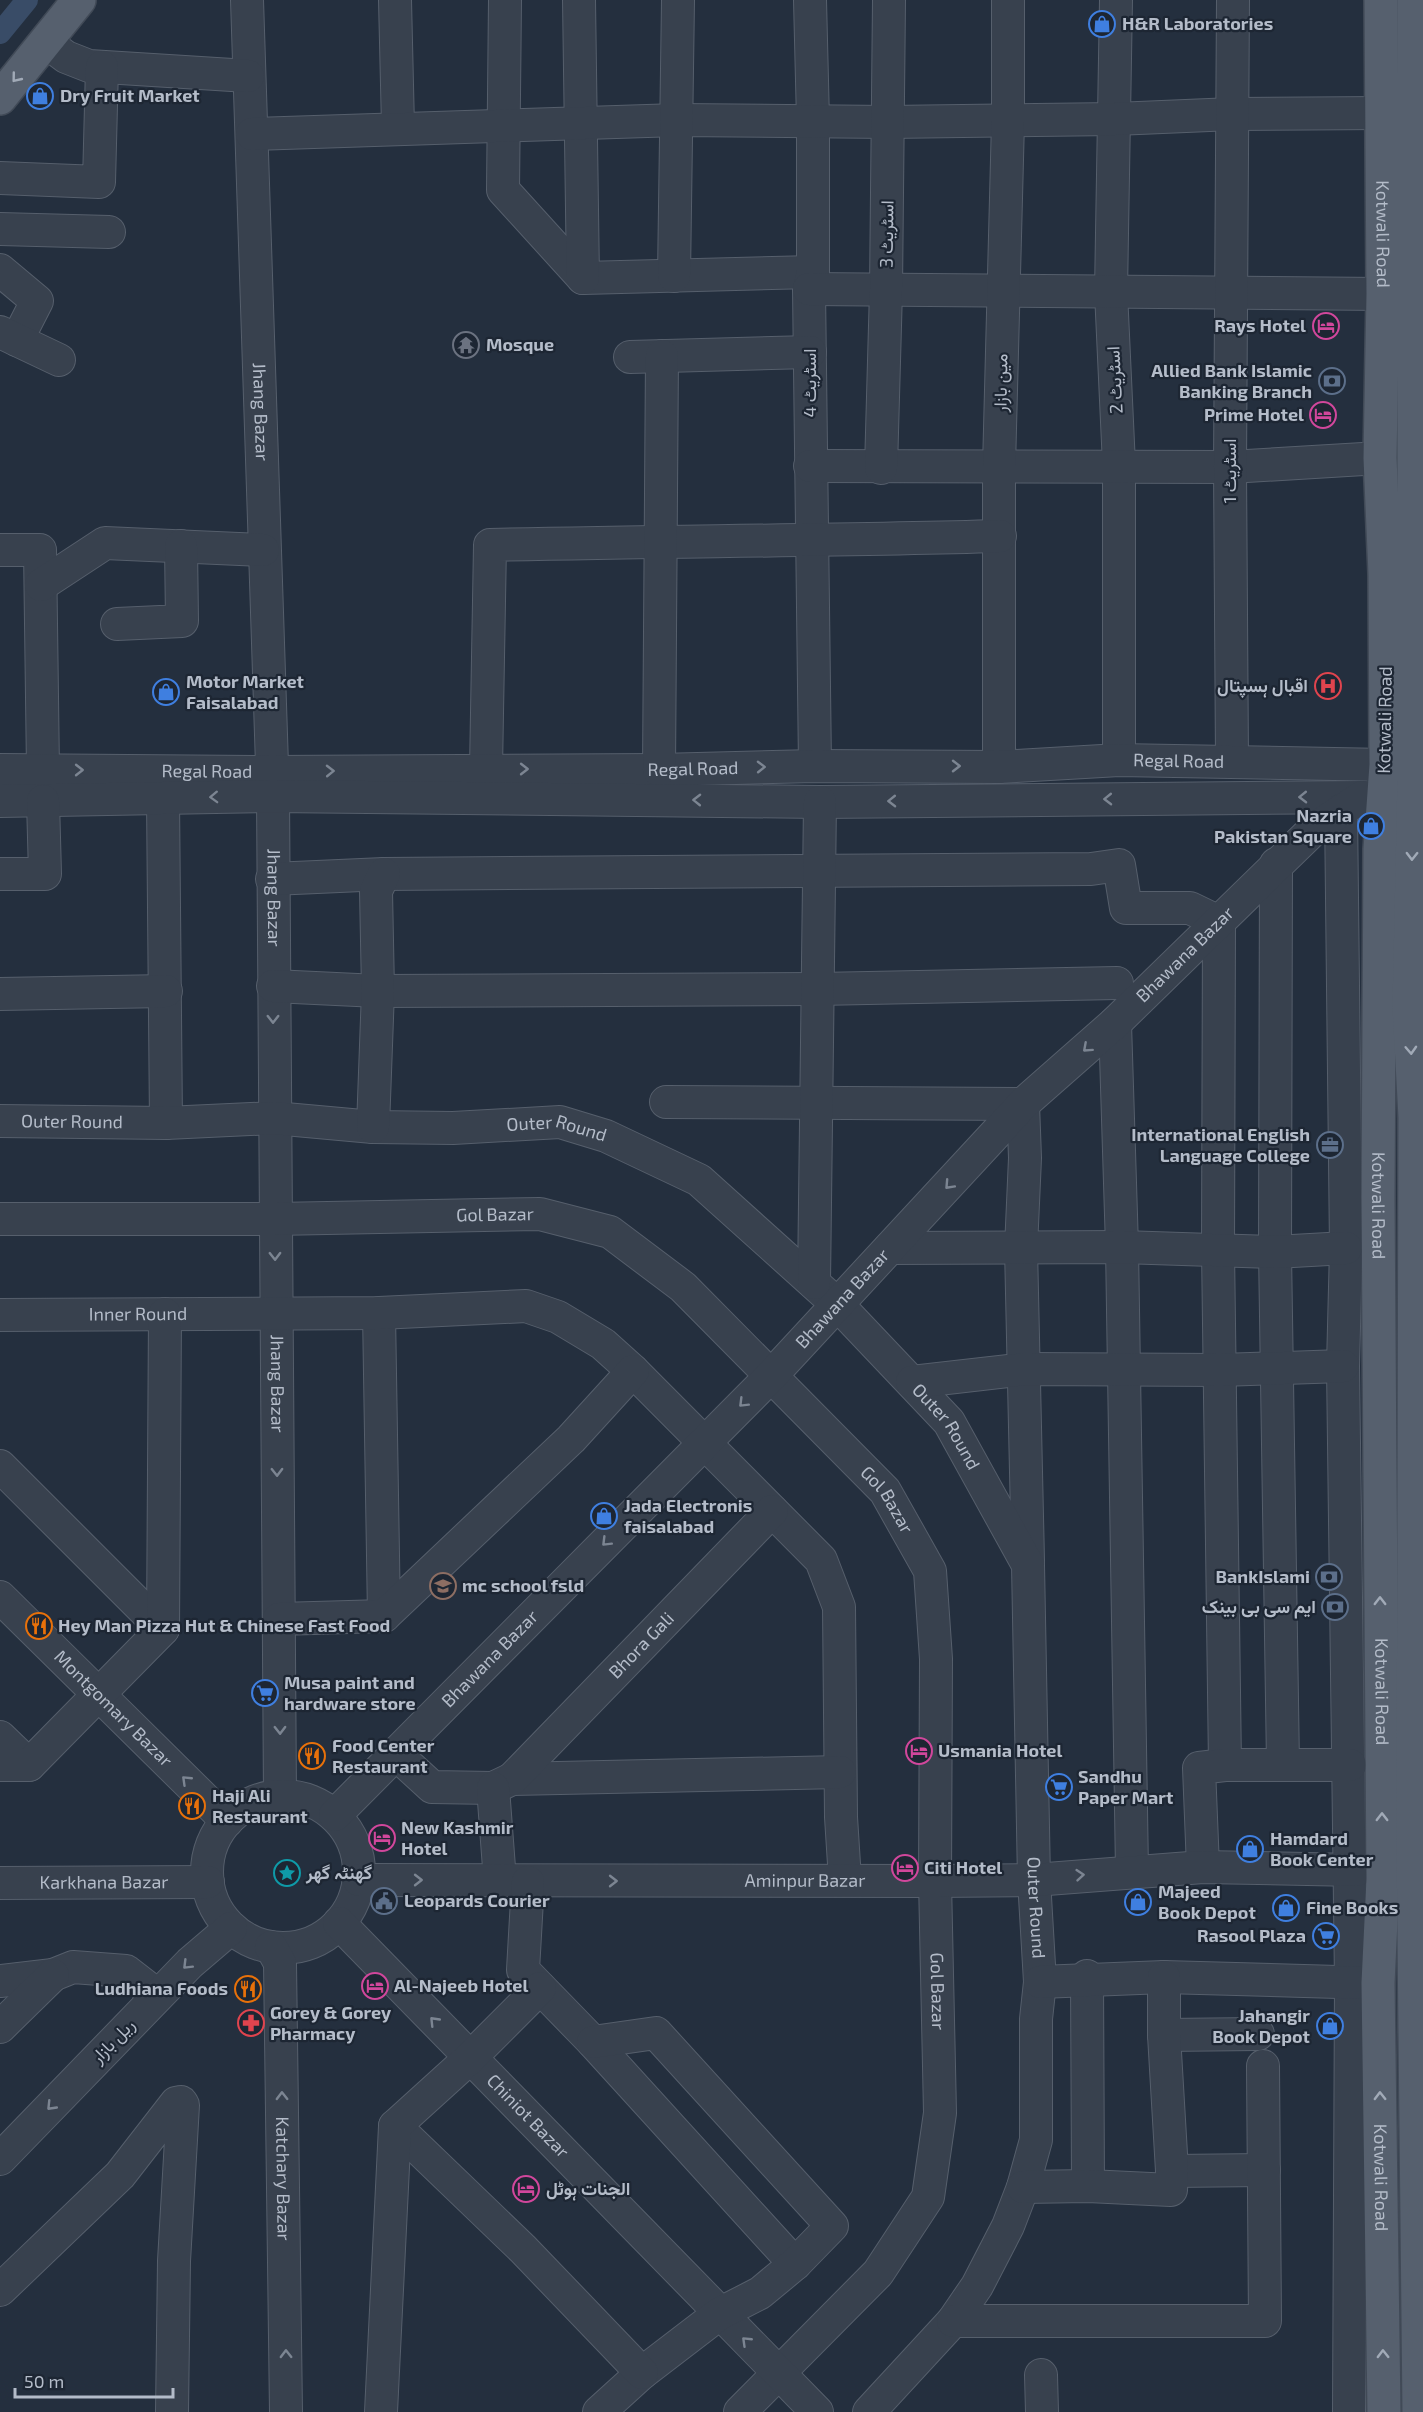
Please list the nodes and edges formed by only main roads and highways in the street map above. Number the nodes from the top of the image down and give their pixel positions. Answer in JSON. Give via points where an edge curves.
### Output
{"nodes":[{"id":1,"x":79,"y":0,"type":"edge"},
{"id":2,"x":1381,"y":0,"type":"edge"},
{"id":3,"x":1414,"y":0,"type":"edge"},
{"id":4,"x":0,"y":98,"type":"edge"},
{"id":5,"x":1385,"y":790,"type":"edge"},
{"id":6,"x":1416,"y":998,"type":"edge"},
{"id":7,"x":1419,"y":1117,"type":"edge"},
{"id":8,"x":1419,"y":1187,"type":"edge"},
{"id":9,"x":1419,"y":1240,"type":"edge"},
{"id":10,"x":1419,"y":1359,"type":"edge"},
{"id":11,"x":1420,"y":1715,"type":"edge"},
{"id":12,"x":1418,"y":1841,"type":"edge"},
{"id":13,"x":1368,"y":1867,"type":"junction"},
{"id":14,"x":1419,"y":1880,"type":"edge"},
{"id":15,"x":1421,"y":1946,"type":"edge"},
{"id":16,"x":1420,"y":2249,"type":"edge"},
{"id":17,"x":1384,"y":2412,"type":"edge"},
{"id":18,"x":1419,"y":2412,"type":"edge"}],
"edges":[{"from":1,"to":4,"type":"main road","one_way":true},
{"from":2,"to":5,"type":"main road","name":"Kotwali Road","via":[[1380,458],[1385,574]]},
{"from":3,"to":5,"type":"main road","name":"Kotwali Road"},
{"from":5,"to":6,"type":"main road","name":"Kotwali Road","one_way":true},
{"from":13,"to":5,"type":"main road","name":"Kotwali Road","one_way":true,"via":[[1380,849]]},
{"from":6,"to":7,"type":"main road","name":"Kotwali Road","one_way":true},
{"from":7,"to":8,"type":"main road","name":"Kotwali Road"},
{"from":8,"to":9,"type":"main road","name":"Kotwali Road"},
{"from":9,"to":10,"type":"main road","name":"Kotwali Road"},
{"from":10,"to":11,"type":"main road","name":"Kotwali Road"},
{"from":11,"to":12,"type":"main road","name":"Kotwali Road"},
{"from":12,"to":13,"type":"main road"},
{"from":12,"to":14,"type":"main road","name":"Kotwali Road"},
{"from":13,"to":14,"type":"main road"},
{"from":17,"to":13,"type":"main road","name":"Kotwali Road","one_way":true,"via":[[1365,1983]]},
{"from":14,"to":15,"type":"main road","name":"Kotwali Road"},
{"from":15,"to":16,"type":"main road","name":"Kotwali Road"},
{"from":16,"to":18,"type":"main road","name":"Kotwali Road"}]}
